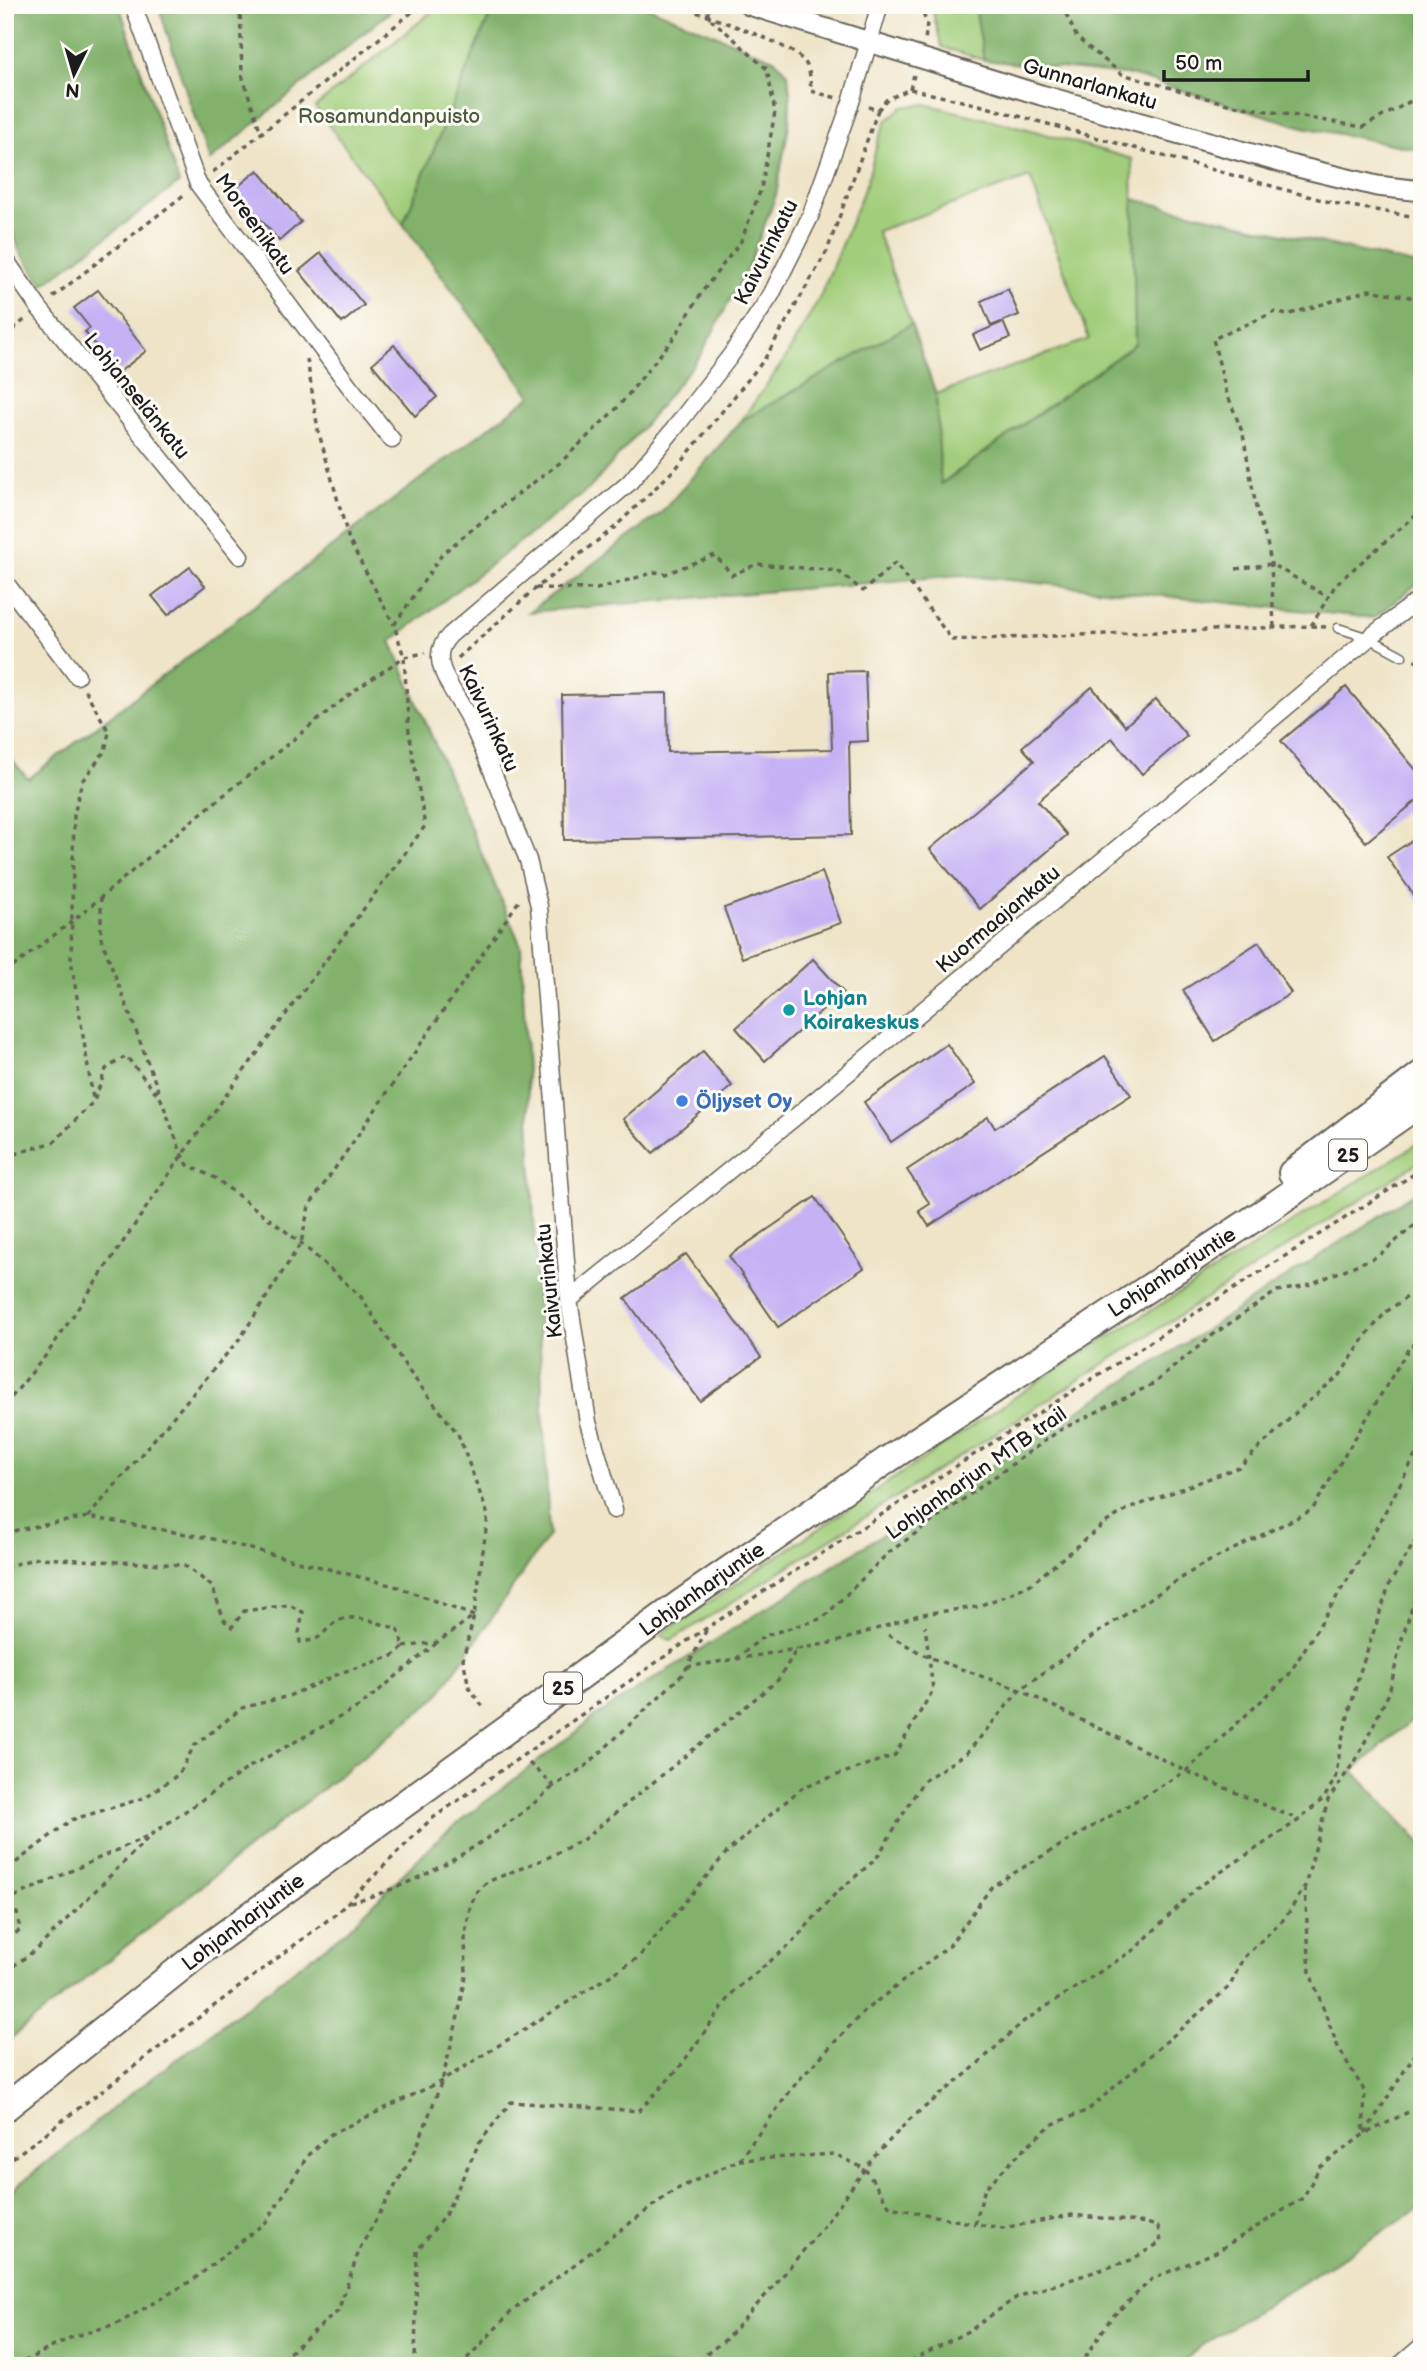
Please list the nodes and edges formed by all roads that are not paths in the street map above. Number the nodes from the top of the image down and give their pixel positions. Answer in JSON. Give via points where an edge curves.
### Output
{"nodes":[{"id":1,"x":133,"y":5,"type":"edge"},
{"id":2,"x":749,"y":5,"type":"edge"},
{"id":3,"x":880,"y":5,"type":"edge"},
{"id":4,"x":870,"y":43,"type":"junction"},
{"id":5,"x":1422,"y":191,"type":"edge"},
{"id":6,"x":5,"y":259,"type":"edge"},
{"id":7,"x":392,"y":440,"type":"dead end"},
{"id":8,"x":240,"y":556,"type":"dead end"},
{"id":9,"x":5,"y":582,"type":"edge"},
{"id":10,"x":1422,"y":597,"type":"edge"},
{"id":11,"x":1338,"y":628,"type":"dead end"},
{"id":12,"x":1369,"y":638,"type":"junction"},
{"id":13,"x":1402,"y":656,"type":"dead end"},
{"id":14,"x":77,"y":676,"type":"road end"},
{"id":15,"x":1422,"y":1074,"type":"edge"},
{"id":16,"x":1422,"y":1102,"type":"edge"},
{"id":17,"x":1422,"y":1121,"type":"edge"},
{"id":18,"x":1273,"y":1206,"type":"junction"},
{"id":19,"x":1139,"y":1294,"type":"junction"},
{"id":20,"x":569,"y":1300,"type":"junction"},
{"id":21,"x":614,"y":1510,"type":"dead end"},
{"id":22,"x":5,"y":2108,"type":"edge"},
{"id":23,"x":1422,"y":2346,"type":"edge"},
{"id":24,"x":1399,"y":2366,"type":"edge"}],
"edges":[{"from":1,"to":7,"type":"street","name":"Moreenikatu","via":[[198,184]]},
{"from":2,"to":4,"type":"street","name":"Gunnarlankatu"},
{"from":3,"to":4,"type":"street","name":"Kaivurinkatu"},
{"from":4,"to":5,"type":"street","name":"Gunnarlankatu","via":[[1298,167],[1377,186]]},
{"from":4,"to":20,"type":"street","name":"Kaivurinkatu","via":[[810,217],[771,295],[731,355],[629,482],[443,642],[441,649],[443,671],[471,722],[534,880]]},
{"from":6,"to":8,"type":"street","name":"Lohjanselänkatu","via":[[39,308]]},
{"from":9,"to":14,"type":"street"},
{"from":10,"to":12,"type":"street","name":"Kuormaajankatu"},
{"from":11,"to":12,"type":"lane"},
{"from":12,"to":13,"type":"lane"},
{"from":12,"to":20,"type":"street","name":"Kuormaajankatu"},
{"from":15,"to":19,"type":"highway"},
{"from":16,"to":18,"type":"highway","name":"Lohjanharjuntie","number":"25"},
{"from":17,"to":18,"type":"highway"},
{"from":18,"to":19,"type":"highway","name":"Lohjanharjuntie","number":"25"},
{"from":19,"to":22,"type":"highway","name":"Lohjanharjuntie","number":"25","via":[[681,1603],[206,1947]]},
{"from":20,"to":21,"type":"street","name":"Kaivurinkatu","via":[[588,1422]]},
{"from":23,"to":24,"type":"street"}]}
